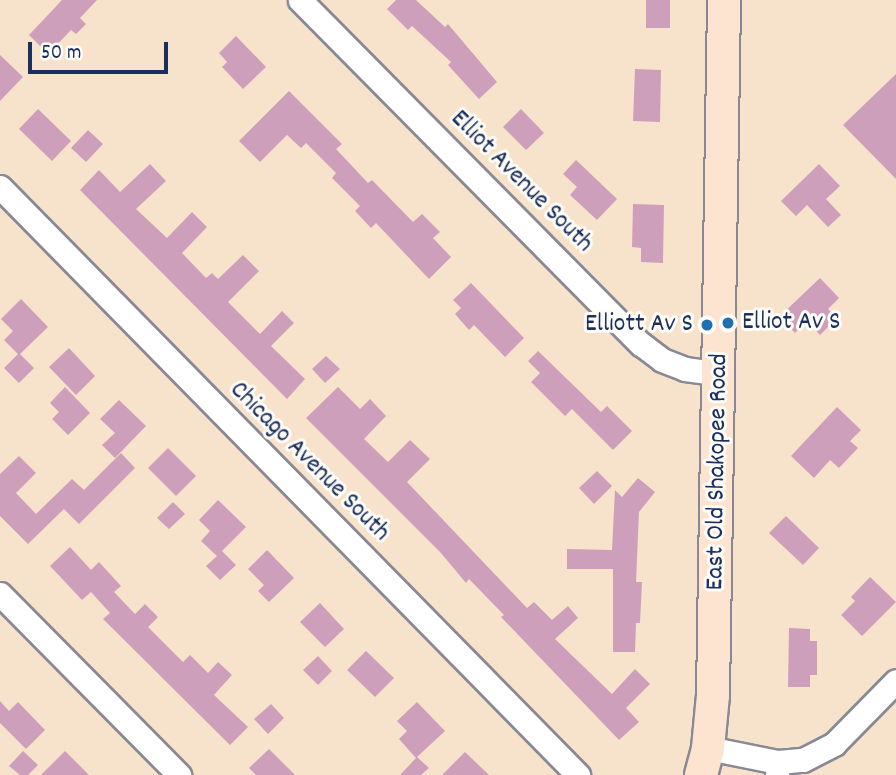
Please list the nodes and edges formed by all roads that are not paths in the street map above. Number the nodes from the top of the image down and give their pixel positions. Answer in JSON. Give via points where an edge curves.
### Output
{"nodes":[{"id":1,"x":300,"y":0,"type":"edge"},
{"id":2,"x":724,"y":0,"type":"edge"},
{"id":3,"x":0,"y":187,"type":"edge"},
{"id":4,"x":719,"y":374,"type":"junction"},
{"id":5,"x":0,"y":594,"type":"edge"},
{"id":6,"x":893,"y":689,"type":"edge"},
{"id":7,"x":705,"y":762,"type":"edge"},
{"id":8,"x":778,"y":769,"type":"edge"},
{"id":9,"x":179,"y":775,"type":"edge"},
{"id":10,"x":578,"y":775,"type":"edge"}],
"edges":[{"from":1,"to":4,"type":"street","name":"Elliot Avenue South","via":[[641,344],[662,360],[685,369]]},
{"from":2,"to":4,"type":"main road","name":"East Old Shakopee Road"},
{"from":3,"to":10,"type":"street","name":"Chicago Avenue South"},
{"from":4,"to":7,"type":"main road","name":"East Old Shakopee Road","via":[[715,658]]},
{"from":5,"to":9,"type":"street"},
{"from":6,"to":8,"type":"street","via":[[834,744]]},
{"from":7,"to":8,"type":"street"}]}
